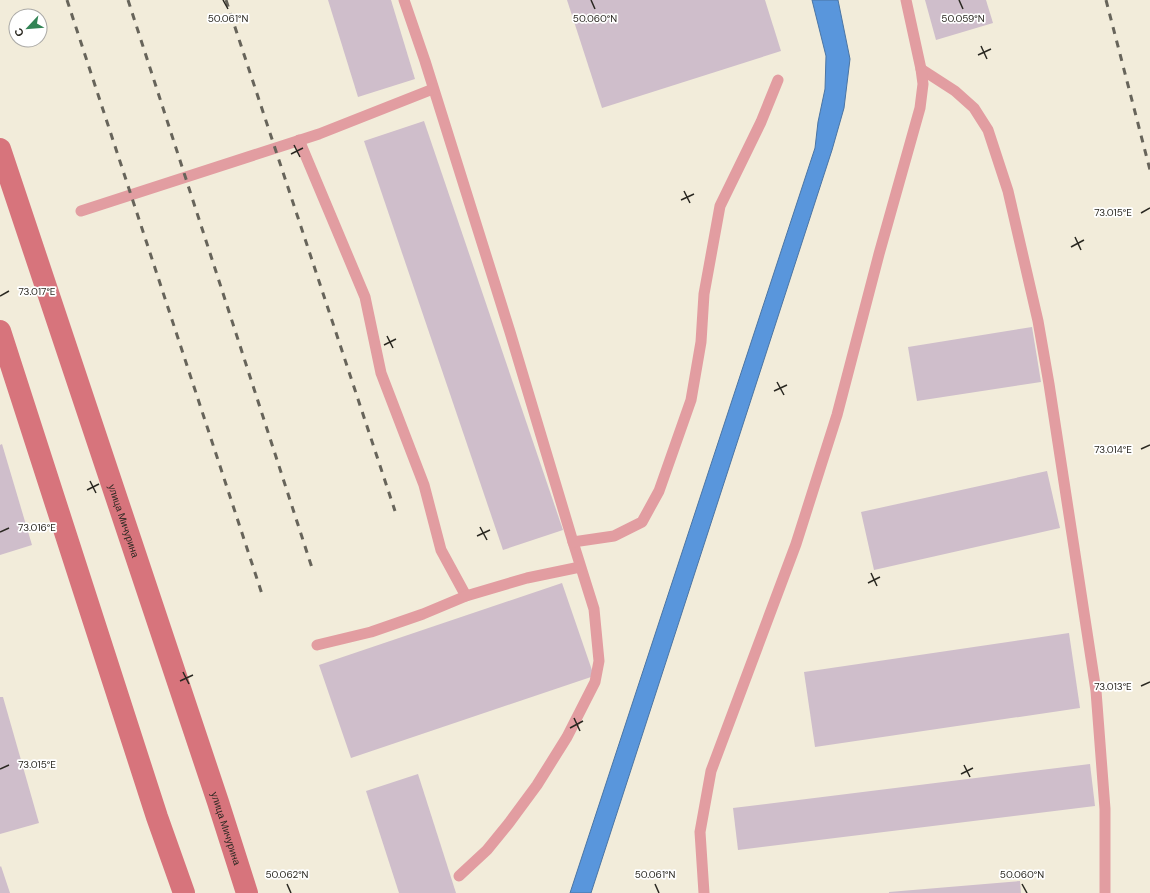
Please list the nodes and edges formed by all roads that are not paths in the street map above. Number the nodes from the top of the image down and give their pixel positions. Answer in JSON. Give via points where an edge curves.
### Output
{"nodes":[{"id":1,"x":404,"y":0,"type":"edge"},
{"id":2,"x":906,"y":0,"type":"edge"},
{"id":3,"x":921,"y":68,"type":"junction"},
{"id":4,"x":778,"y":80,"type":"dead end"},
{"id":5,"x":433,"y":89,"type":"junction"},
{"id":6,"x":299,"y":140,"type":"junction"},
{"id":7,"x":0,"y":149,"type":"edge"},
{"id":8,"x":81,"y":211,"type":"dead end"},
{"id":9,"x":0,"y":332,"type":"edge"},
{"id":10,"x":572,"y":542,"type":"junction"},
{"id":11,"x":580,"y":567,"type":"junction"},
{"id":12,"x":466,"y":596,"type":"junction"},
{"id":13,"x":317,"y":645,"type":"dead end"},
{"id":14,"x":458,"y":876,"type":"dead end"},
{"id":15,"x":184,"y":893,"type":"edge"},
{"id":16,"x":247,"y":893,"type":"edge"},
{"id":17,"x":704,"y":893,"type":"edge"},
{"id":18,"x":1105,"y":893,"type":"edge"}],
"edges":[{"from":1,"to":5,"type":"lane"},
{"from":2,"to":3,"type":"lane"},
{"from":3,"to":17,"type":"lane","via":[[923,84],[920,108],[878,254],[837,416],[796,544],[712,771],[700,832]]},
{"from":3,"to":18,"type":"lane","via":[[955,91],[974,108],[988,130],[1008,191],[1038,322],[1096,690],[1105,809]]},
{"from":4,"to":10,"type":"lane","via":[[720,206],[704,294],[701,342],[691,400],[659,491],[642,522],[614,536]]},
{"from":5,"to":6,"type":"lane"},
{"from":5,"to":10,"type":"lane","via":[[510,332]]},
{"from":6,"to":8,"type":"lane"},
{"from":6,"to":12,"type":"lane","via":[[365,297],[381,373],[424,485],[441,550]]},
{"from":7,"to":16,"type":"main road","name":"улица Мичурина"},
{"from":9,"to":15,"type":"main road"},
{"from":10,"to":11,"type":"lane"},
{"from":11,"to":12,"type":"lane","via":[[527,578]]},
{"from":11,"to":14,"type":"lane","via":[[594,609],[599,661],[595,682],[567,737],[537,785],[487,850]]},
{"from":12,"to":13,"type":"lane","via":[[372,632]]}]}
